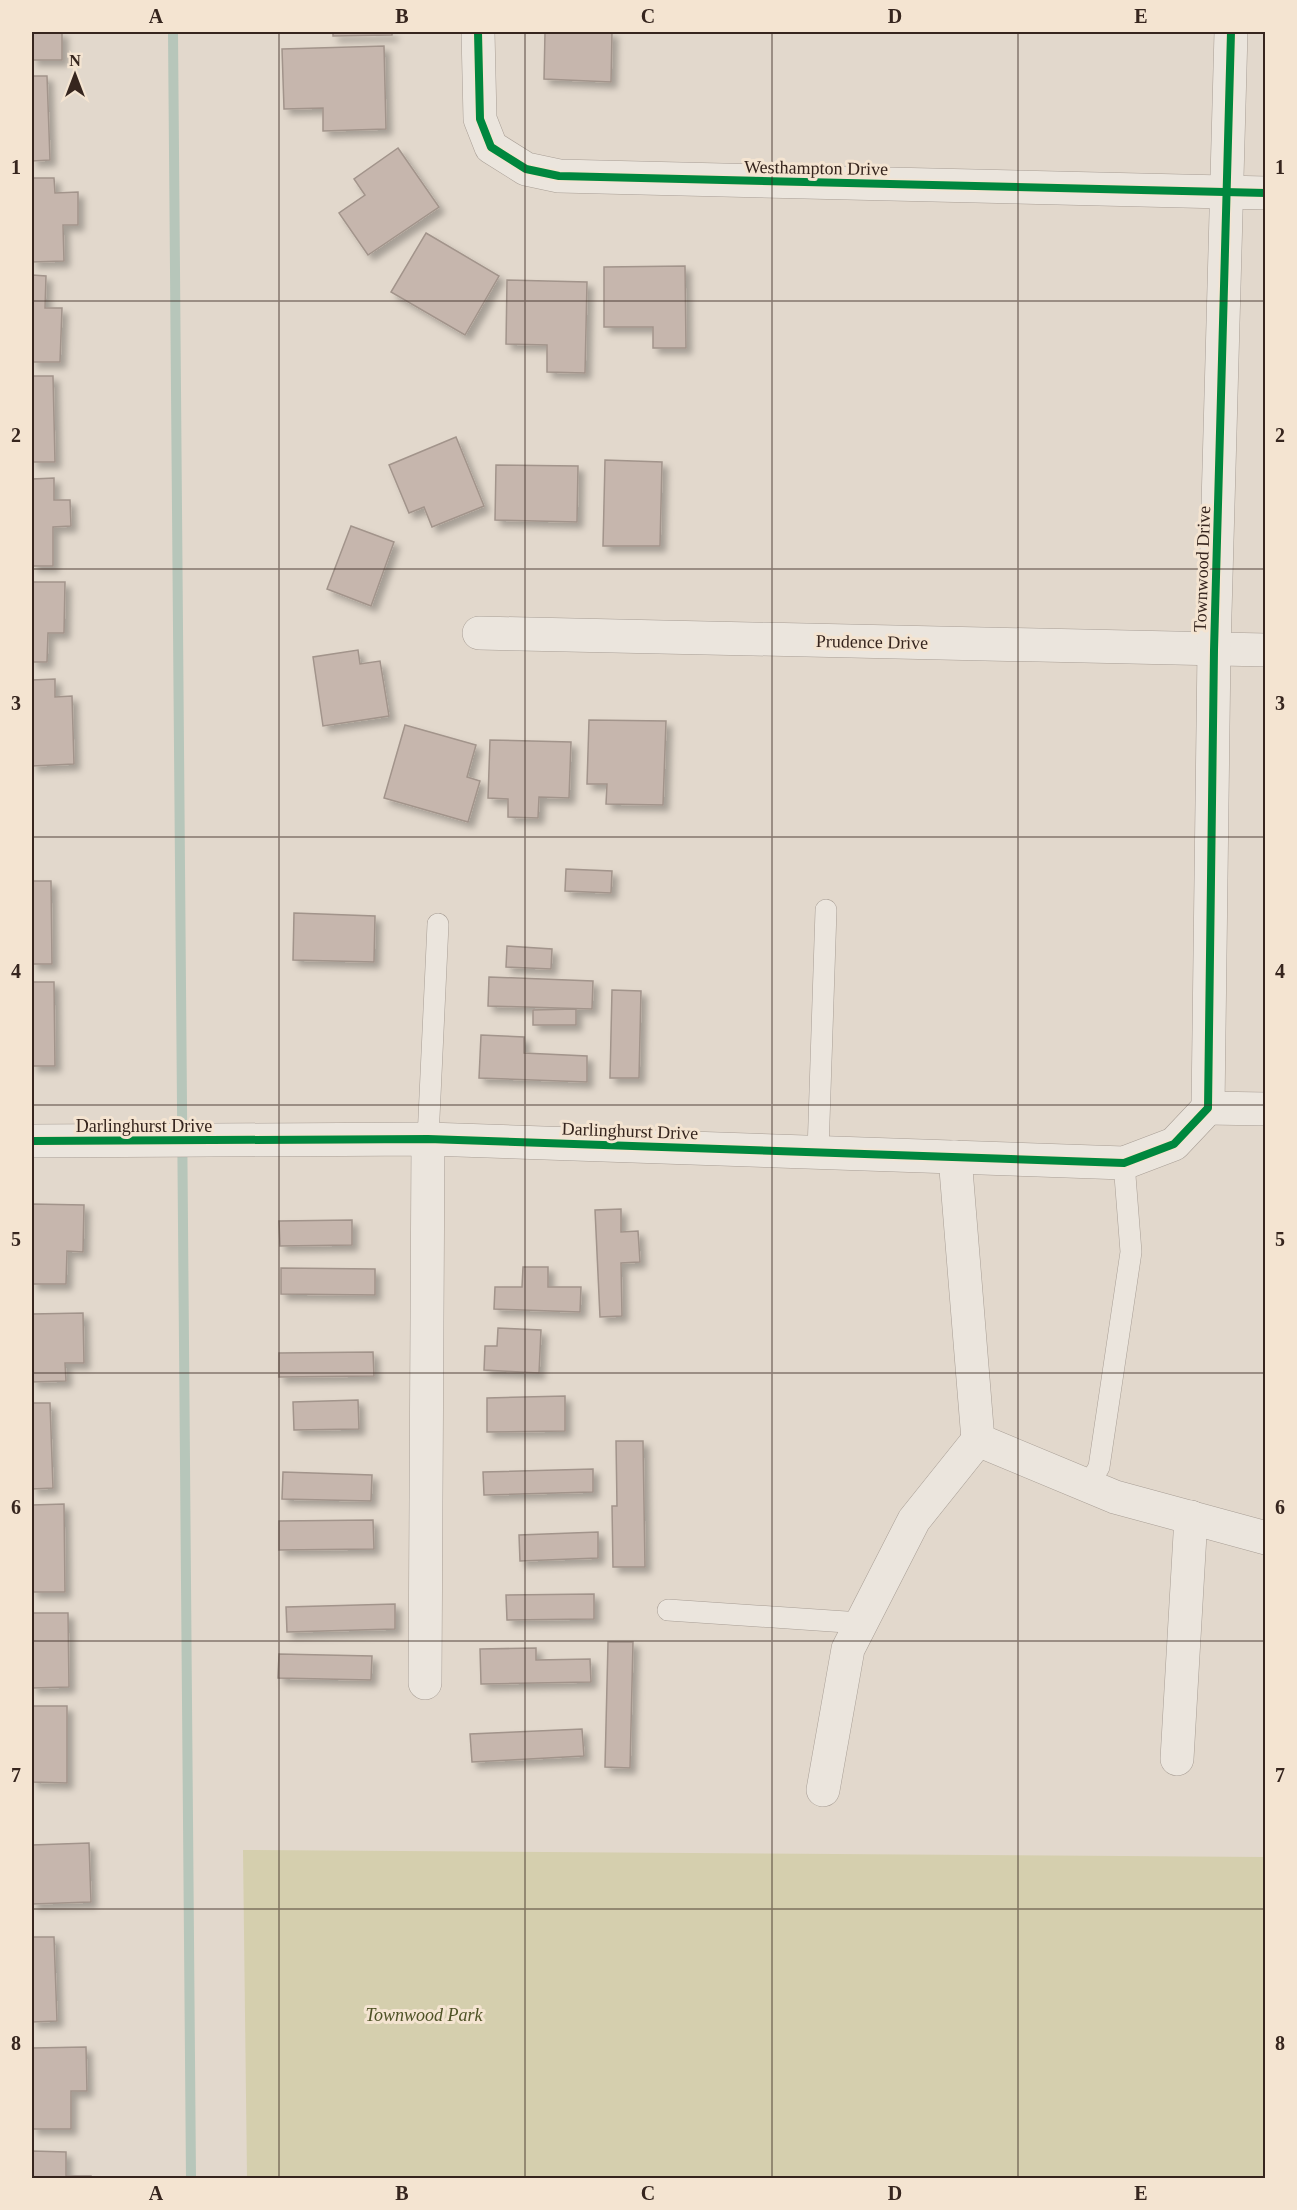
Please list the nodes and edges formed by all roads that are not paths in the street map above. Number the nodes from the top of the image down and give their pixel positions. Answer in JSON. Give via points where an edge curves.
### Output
{"nodes":[{"id":1,"x":478,"y":32,"type":"edge"},
{"id":2,"x":1231,"y":32,"type":"edge"},
{"id":3,"x":1228,"y":192,"type":"junction"},
{"id":4,"x":1266,"y":193,"type":"edge"},
{"id":5,"x":479,"y":633,"type":"dead end"},
{"id":6,"x":1214,"y":650,"type":"junction"},
{"id":7,"x":1266,"y":651,"type":"edge"},
{"id":8,"x":826,"y":910,"type":"dead end"},
{"id":9,"x":438,"y":924,"type":"dead end"},
{"id":10,"x":1208,"y":1108,"type":"junction"},
{"id":11,"x":1266,"y":1109,"type":"edge"},
{"id":12,"x":428,"y":1139,"type":"junction"},
{"id":13,"x":32,"y":1141,"type":"edge"},
{"id":14,"x":818,"y":1152,"type":"junction"},
{"id":15,"x":955,"y":1157,"type":"junction"},
{"id":16,"x":1124,"y":1163,"type":"junction"},
{"id":17,"x":978,"y":1440,"type":"junction"},
{"id":18,"x":1088,"y":1486,"type":"junction"},
{"id":19,"x":1191,"y":1517,"type":"junction"},
{"id":20,"x":1266,"y":1538,"type":"edge"},
{"id":21,"x":668,"y":1610,"type":"dead end"},
{"id":22,"x":861,"y":1623,"type":"junction"},
{"id":23,"x":424,"y":1683,"type":"dead end"},
{"id":24,"x":1177,"y":1759,"type":"dead end"},
{"id":25,"x":823,"y":1790,"type":"dead end"}],
"edges":[{"from":1,"to":3,"type":"street","name":"Westhampton Drive","via":[[480,119],[490,147],[526,169],[559,176]]},
{"from":2,"to":3,"type":"street","name":"Townwood Drive"},
{"from":3,"to":4,"type":"street","name":"Westhampton Drive"},
{"from":3,"to":6,"type":"street","name":"Townwood Drive"},
{"from":5,"to":6,"type":"street","name":"Prudence Drive"},
{"from":6,"to":7,"type":"street","name":"Prudence Drive"},
{"from":6,"to":10,"type":"street","name":"Townwood Drive"},
{"from":8,"to":14,"type":"lane"},
{"from":9,"to":12,"type":"lane"},
{"from":10,"to":11,"type":"street"},
{"from":10,"to":16,"type":"street","name":"Darlinghurst Drive","via":[[1174,1144]]},
{"from":12,"to":13,"type":"street","name":"Darlinghurst Drive"},
{"from":12,"to":14,"type":"street","name":"Darlinghurst Drive"},
{"from":12,"to":23,"type":"street"},
{"from":14,"to":15,"type":"street","name":"Darlinghurst Drive"},
{"from":15,"to":16,"type":"street","name":"Darlinghurst Drive"},
{"from":15,"to":17,"type":"street"},
{"from":16,"to":18,"type":"lane","via":[[1131,1252],[1099,1467]]},
{"from":17,"to":18,"type":"street"},
{"from":17,"to":22,"type":"street","via":[[914,1520]]},
{"from":18,"to":19,"type":"street"},
{"from":19,"to":20,"type":"street"},
{"from":19,"to":24,"type":"street"},
{"from":21,"to":22,"type":"lane"},
{"from":22,"to":25,"type":"street","via":[[848,1649]]}]}
